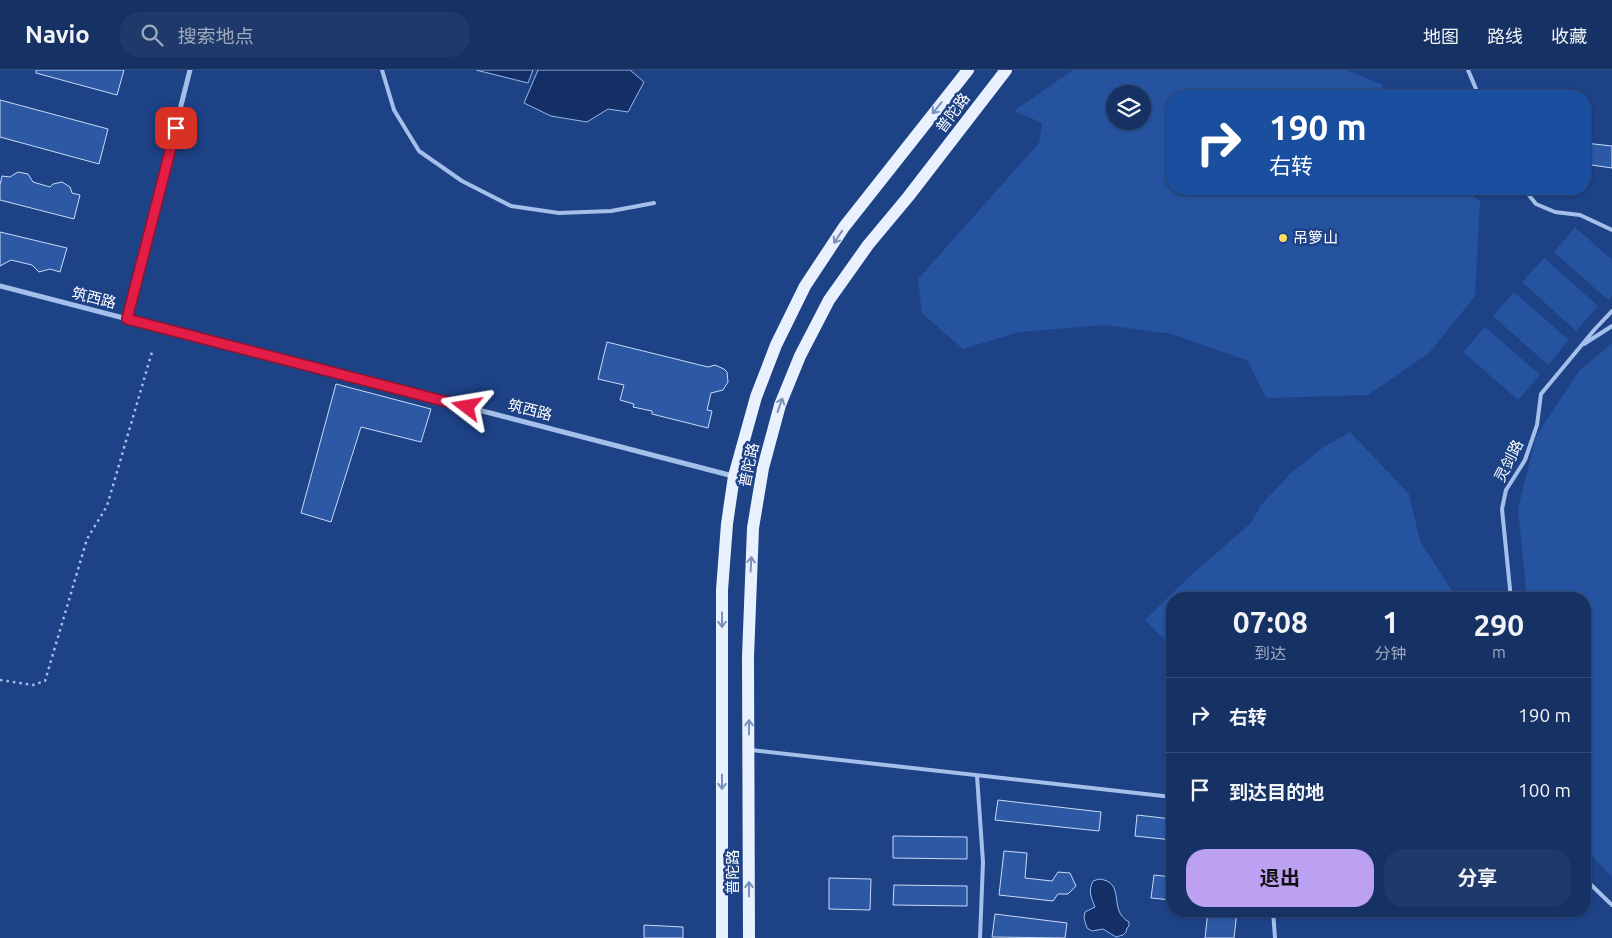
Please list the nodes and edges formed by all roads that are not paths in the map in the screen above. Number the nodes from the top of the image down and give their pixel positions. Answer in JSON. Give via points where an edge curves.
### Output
{"nodes":[{"id":1,"x":190,"y":70,"type":"edge"},
{"id":2,"x":381,"y":70,"type":"edge"},
{"id":3,"x":968,"y":70,"type":"edge"},
{"id":4,"x":1006,"y":70,"type":"edge"},
{"id":5,"x":1468,"y":70,"type":"edge"},
{"id":6,"x":1476,"y":90,"type":"edge"},
{"id":7,"x":1529,"y":195,"type":"edge"},
{"id":8,"x":654,"y":203,"type":"dead end"},
{"id":9,"x":1612,"y":230,"type":"edge"},
{"id":10,"x":0,"y":286,"type":"edge"},
{"id":11,"x":1612,"y":311,"type":"edge"},
{"id":12,"x":127,"y":319,"type":"junction"},
{"id":13,"x":1612,"y":326,"type":"edge"},
{"id":14,"x":1580,"y":347,"type":"junction"},
{"id":15,"x":734,"y":476,"type":"junction"},
{"id":16,"x":1510,"y":592,"type":"edge"},
{"id":17,"x":749,"y":750,"type":"junction"},
{"id":18,"x":977,"y":776,"type":"junction"},
{"id":19,"x":1166,"y":796,"type":"edge"},
{"id":20,"x":1591,"y":885,"type":"edge"},
{"id":21,"x":1612,"y":905,"type":"edge"},
{"id":22,"x":1273,"y":917,"type":"edge"},
{"id":23,"x":722,"y":938,"type":"edge"},
{"id":24,"x":749,"y":938,"type":"edge"},
{"id":25,"x":980,"y":938,"type":"edge"},
{"id":26,"x":1275,"y":938,"type":"edge"}],
"edges":[{"from":1,"to":12,"type":"street"},
{"from":2,"to":8,"type":"lane","via":[[394,110],[419,151],[462,181],[511,206],[559,213]]},
{"from":3,"to":15,"type":"main road","name":"普陀路","one_way":true,"via":[[844,228],[805,286],[776,345],[756,397]]},
{"from":17,"to":4,"type":"main road","name":"普陀路","one_way":true,"via":[[753,528],[763,468],[780,405],[800,356],[829,300],[868,245]]},
{"from":5,"to":6,"type":"lane"},
{"from":7,"to":9,"type":"lane","via":[[1536,204],[1555,212],[1580,215]]},
{"from":10,"to":12,"type":"street","name":"筑西路"},
{"from":11,"to":14,"type":"lane","name":"灵剑路"},
{"from":12,"to":15,"type":"street","name":"筑西路"},
{"from":13,"to":14,"type":"lane"},
{"from":14,"to":16,"type":"lane","name":"灵剑路","via":[[1541,394],[1537,425],[1525,460],[1506,490],[1502,509]]},
{"from":15,"to":23,"type":"main road","name":"普陀路","one_way":true,"via":[[722,590]]},
{"from":17,"to":18,"type":"lane"},
{"from":24,"to":17,"type":"main road","name":"普陀路","one_way":true},
{"from":18,"to":19,"type":"lane"},
{"from":18,"to":25,"type":"lane","via":[[984,862]]},
{"from":20,"to":21,"type":"lane"},
{"from":22,"to":26,"type":"lane"}]}
